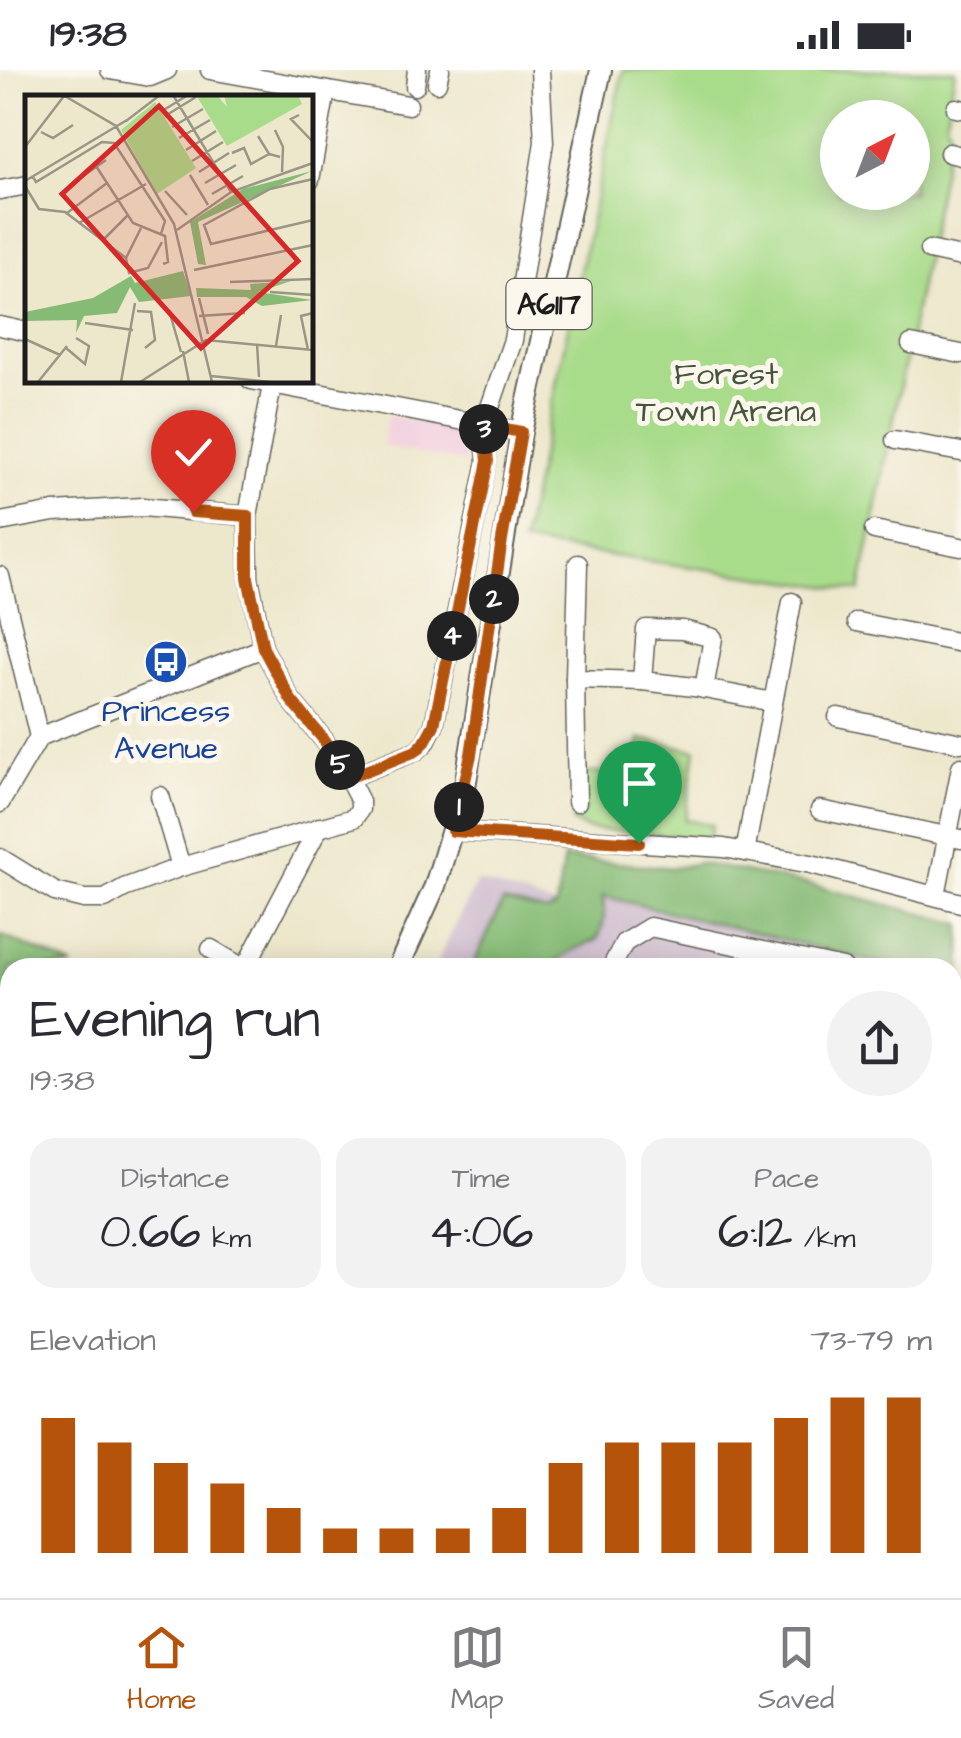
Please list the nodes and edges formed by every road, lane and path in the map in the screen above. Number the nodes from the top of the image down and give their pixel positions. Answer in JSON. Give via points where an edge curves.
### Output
{"nodes":[{"id":1,"x":110,"y":70,"type":"edge"},
{"id":2,"x":167,"y":70,"type":"edge"},
{"id":3,"x":210,"y":70,"type":"edge"},
{"id":4,"x":540,"y":70,"type":"edge"},
{"id":5,"x":598,"y":73,"type":"edge"},
{"id":6,"x":326,"y":91,"type":"junction"},
{"id":7,"x":408,"y":105,"type":"dead end"},
{"id":8,"x":312,"y":169,"type":"edge"},
{"id":9,"x":25,"y":186,"type":"edge"},
{"id":10,"x":0,"y":190,"type":"edge"},
{"id":11,"x":929,"y":250,"type":"dead end"},
{"id":12,"x":961,"y":257,"type":"edge"},
{"id":13,"x":0,"y":326,"type":"edge"},
{"id":14,"x":25,"y":331,"type":"edge"},
{"id":15,"x":912,"y":344,"type":"dead end"},
{"id":16,"x":961,"y":354,"type":"edge"},
{"id":17,"x":273,"y":382,"type":"edge"},
{"id":18,"x":484,"y":425,"type":"junction"},
{"id":19,"x":521,"y":432,"type":"junction"},
{"id":20,"x":895,"y":440,"type":"dead end"},
{"id":21,"x":961,"y":452,"type":"edge"},
{"id":22,"x":248,"y":516,"type":"junction"},
{"id":23,"x":0,"y":522,"type":"edge"},
{"id":24,"x":874,"y":530,"type":"dead end"},
{"id":25,"x":961,"y":546,"type":"edge"},
{"id":26,"x":578,"y":564,"type":"dead end"},
{"id":27,"x":0,"y":576,"type":"edge"},
{"id":28,"x":792,"y":602,"type":"dead end"},
{"id":29,"x":857,"y":622,"type":"dead end"},
{"id":30,"x":961,"y":642,"type":"edge"},
{"id":31,"x":263,"y":648,"type":"junction"},
{"id":32,"x":575,"y":679,"type":"junction"},
{"id":33,"x":642,"y":681,"type":"junction"},
{"id":34,"x":704,"y":689,"type":"junction"},
{"id":35,"x":773,"y":702,"type":"junction"},
{"id":36,"x":838,"y":716,"type":"dead end"},
{"id":37,"x":39,"y":737,"type":"junction"},
{"id":38,"x":961,"y":742,"type":"edge"},
{"id":39,"x":961,"y":767,"type":"edge"},
{"id":40,"x":348,"y":778,"type":"junction"},
{"id":41,"x":160,"y":796,"type":"dead end"},
{"id":42,"x":576,"y":802,"type":"dead end"},
{"id":43,"x":0,"y":803,"type":"edge"},
{"id":44,"x":820,"y":810,"type":"dead end"},
{"id":45,"x":319,"y":828,"type":"junction"},
{"id":46,"x":453,"y":831,"type":"junction"},
{"id":47,"x":954,"y":838,"type":"edge"},
{"id":48,"x":745,"y":852,"type":"junction"},
{"id":49,"x":0,"y":858,"type":"edge"},
{"id":50,"x":181,"y":867,"type":"junction"},
{"id":51,"x":936,"y":895,"type":"junction"},
{"id":52,"x":961,"y":904,"type":"edge"},
{"id":53,"x":211,"y":949,"type":"dead end"},
{"id":54,"x":227,"y":958,"type":"edge"},
{"id":55,"x":249,"y":958,"type":"edge"},
{"id":56,"x":403,"y":958,"type":"edge"},
{"id":57,"x":616,"y":958,"type":"edge"},
{"id":58,"x":796,"y":958,"type":"edge"}],
"edges":[{"from":1,"to":2,"type":"street","via":[[150,78]]},
{"from":3,"to":6,"type":"street"},
{"from":4,"to":18,"type":"street","via":[[544,142],[513,340]]},
{"from":5,"to":19,"type":"main road","number":"A6117"},
{"from":6,"to":7,"type":"street"},
{"from":6,"to":8,"type":"street"},
{"from":9,"to":10,"type":"street"},
{"from":11,"to":12,"type":"street"},
{"from":13,"to":14,"type":"street"},
{"from":15,"to":16,"type":"street"},
{"from":17,"to":18,"type":"street"},
{"from":17,"to":22,"type":"street"},
{"from":18,"to":19,"type":"street"},
{"from":18,"to":40,"type":"street","via":[[488,461],[434,725],[416,751]]},
{"from":19,"to":46,"type":"main road","number":"A6117"},
{"from":20,"to":21,"type":"street"},
{"from":22,"to":23,"type":"street","via":[[142,507]]},
{"from":22,"to":31,"type":"street","via":[[248,578]]},
{"from":24,"to":25,"type":"street"},
{"from":26,"to":32,"type":"street"},
{"from":27,"to":37,"type":"street"},
{"from":28,"to":35,"type":"street"},
{"from":29,"to":30,"type":"street"},
{"from":31,"to":37,"type":"street"},
{"from":31,"to":40,"type":"street","via":[[291,700]]},
{"from":32,"to":33,"type":"street"},
{"from":32,"to":42,"type":"street"},
{"from":33,"to":34,"type":"street"},
{"from":33,"to":34,"type":"street","via":[[646,629],[683,630],[714,638]]},
{"from":34,"to":35,"type":"street"},
{"from":35,"to":48,"type":"street"},
{"from":36,"to":38,"type":"street"},
{"from":37,"to":43,"type":"street"},
{"from":39,"to":47,"type":"street"},
{"from":40,"to":45,"type":"street","via":[[360,810]]},
{"from":41,"to":50,"type":"street"},
{"from":44,"to":47,"type":"street"},
{"from":45,"to":50,"type":"street"},
{"from":45,"to":55,"type":"street"},
{"from":46,"to":48,"type":"street"},
{"from":46,"to":56,"type":"main road","number":"A6117"},
{"from":47,"to":51,"type":"street"},
{"from":48,"to":51,"type":"street"},
{"from":49,"to":50,"type":"street","via":[[56,892],[84,900],[105,899]]},
{"from":51,"to":52,"type":"street"},
{"from":53,"to":54,"type":"street"},
{"from":57,"to":58,"type":"street","via":[[624,943],[650,927]]}]}
